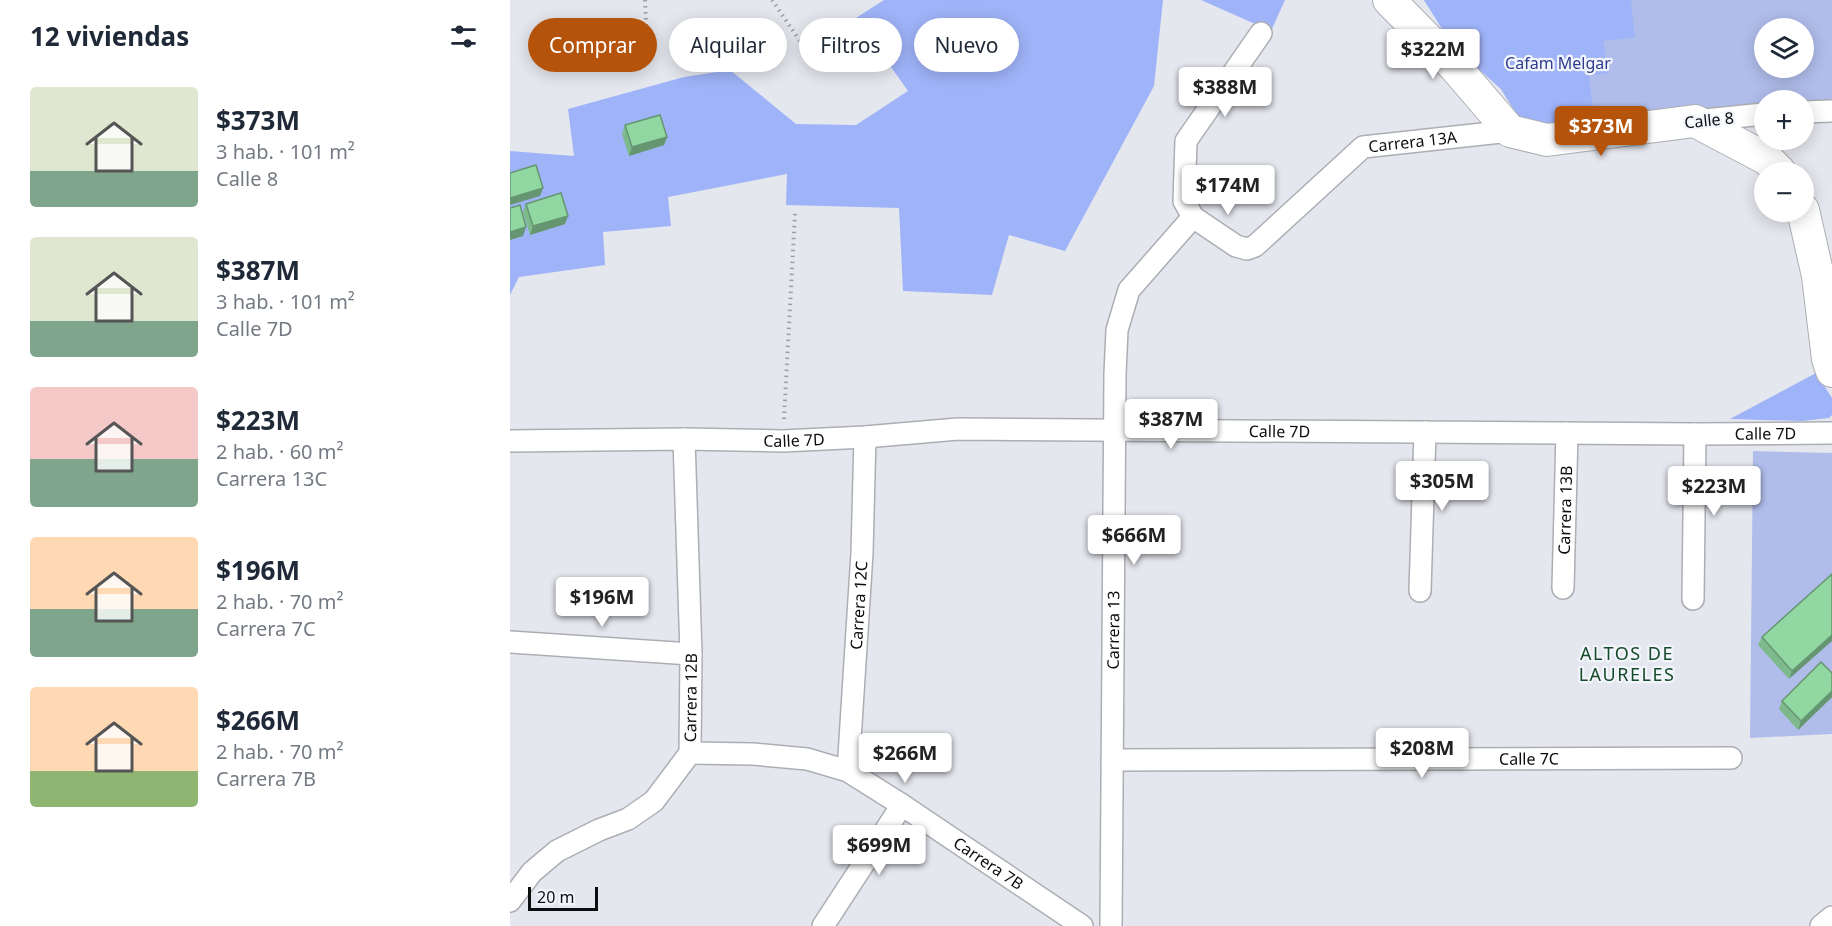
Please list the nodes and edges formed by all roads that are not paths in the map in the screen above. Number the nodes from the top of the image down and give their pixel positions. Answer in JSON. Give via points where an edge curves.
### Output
{"nodes":[{"id":1,"x":1389,"y":0,"type":"edge"},
{"id":2,"x":1261,"y":33,"type":"dead end"},
{"id":3,"x":1832,"y":111,"type":"edge"},
{"id":4,"x":1814,"y":112,"type":"edge"},
{"id":5,"x":1754,"y":115,"type":"edge"},
{"id":6,"x":1695,"y":121,"type":"junction"},
{"id":7,"x":1510,"y":131,"type":"junction"},
{"id":8,"x":1770,"y":162,"type":"edge"},
{"id":9,"x":1193,"y":217,"type":"junction"},
{"id":10,"x":1806,"y":222,"type":"edge"},
{"id":11,"x":1832,"y":371,"type":"edge"},
{"id":12,"x":1115,"y":430,"type":"junction"},
{"id":13,"x":1425,"y":432,"type":"junction"},
{"id":14,"x":1567,"y":433,"type":"junction"},
{"id":15,"x":1832,"y":433,"type":"edge"},
{"id":16,"x":1695,"y":434,"type":"junction"},
{"id":17,"x":865,"y":437,"type":"junction"},
{"id":18,"x":684,"y":439,"type":"junction"},
{"id":19,"x":510,"y":441,"type":"edge"},
{"id":20,"x":1563,"y":588,"type":"dead end"},
{"id":21,"x":1420,"y":591,"type":"dead end"},
{"id":22,"x":1693,"y":599,"type":"dead end"},
{"id":23,"x":510,"y":642,"type":"edge"},
{"id":24,"x":691,"y":654,"type":"junction"},
{"id":25,"x":690,"y":753,"type":"junction"},
{"id":26,"x":1731,"y":758,"type":"dead end"},
{"id":27,"x":1112,"y":760,"type":"junction"},
{"id":28,"x":848,"y":771,"type":"junction"},
{"id":29,"x":902,"y":805,"type":"junction"},
{"id":30,"x":510,"y":902,"type":"edge"},
{"id":31,"x":1832,"y":917,"type":"edge"},
{"id":32,"x":823,"y":926,"type":"edge"},
{"id":33,"x":1082,"y":926,"type":"edge"},
{"id":34,"x":1112,"y":926,"type":"edge"},
{"id":35,"x":1821,"y":926,"type":"edge"}],
"edges":[{"from":1,"to":7,"type":"main road","via":[[1455,67]]},
{"from":2,"to":9,"type":"street","via":[[1186,141],[1184,201]]},
{"from":3,"to":4,"type":"street"},
{"from":5,"to":6,"type":"street","name":"Calle 8"},
{"from":6,"to":7,"type":"main road","name":"Calle 8","via":[[1547,140]]},
{"from":6,"to":8,"type":"main road"},
{"from":7,"to":9,"type":"street","name":"Carrera 13A","via":[[1363,147],[1255,246],[1246,249]]},
{"from":9,"to":12,"type":"street","name":"Carrera 13","via":[[1129,290],[1117,330]]},
{"from":10,"to":11,"type":"main road"},
{"from":12,"to":13,"type":"street","name":"Calle 7D"},
{"from":12,"to":17,"type":"street","name":"Calle 7D","via":[[958,429]]},
{"from":12,"to":27,"type":"street","name":"Carrera 13"},
{"from":13,"to":14,"type":"street","name":"Calle 7D"},
{"from":13,"to":21,"type":"street"},
{"from":14,"to":16,"type":"street","name":"Calle 7D"},
{"from":14,"to":20,"type":"street","name":"Carrera 13B"},
{"from":15,"to":16,"type":"street","name":"Calle 7D"},
{"from":16,"to":22,"type":"street"},
{"from":17,"to":18,"type":"street","name":"Calle 7D","via":[[783,441]]},
{"from":17,"to":28,"type":"street","name":"Carrera 12C"},
{"from":18,"to":19,"type":"street","name":"Calle 7D"},
{"from":18,"to":24,"type":"street","name":"Carrera 12B"},
{"from":23,"to":24,"type":"street"},
{"from":24,"to":25,"type":"street","name":"Carrera 12B"},
{"from":25,"to":28,"type":"street","name":"Carrera 7B","via":[[807,759]]},
{"from":25,"to":30,"type":"street","name":"Carrera 12B","via":[[654,801],[628,819],[557,851],[532,872]]},
{"from":26,"to":27,"type":"street","name":"Calle 7C"},
{"from":27,"to":34,"type":"street","name":"Carrera 13"},
{"from":28,"to":29,"type":"street","name":"Carrera 7B"},
{"from":29,"to":32,"type":"street"},
{"from":29,"to":33,"type":"street","name":"Carrera 7B"},
{"from":31,"to":35,"type":"street"}]}
